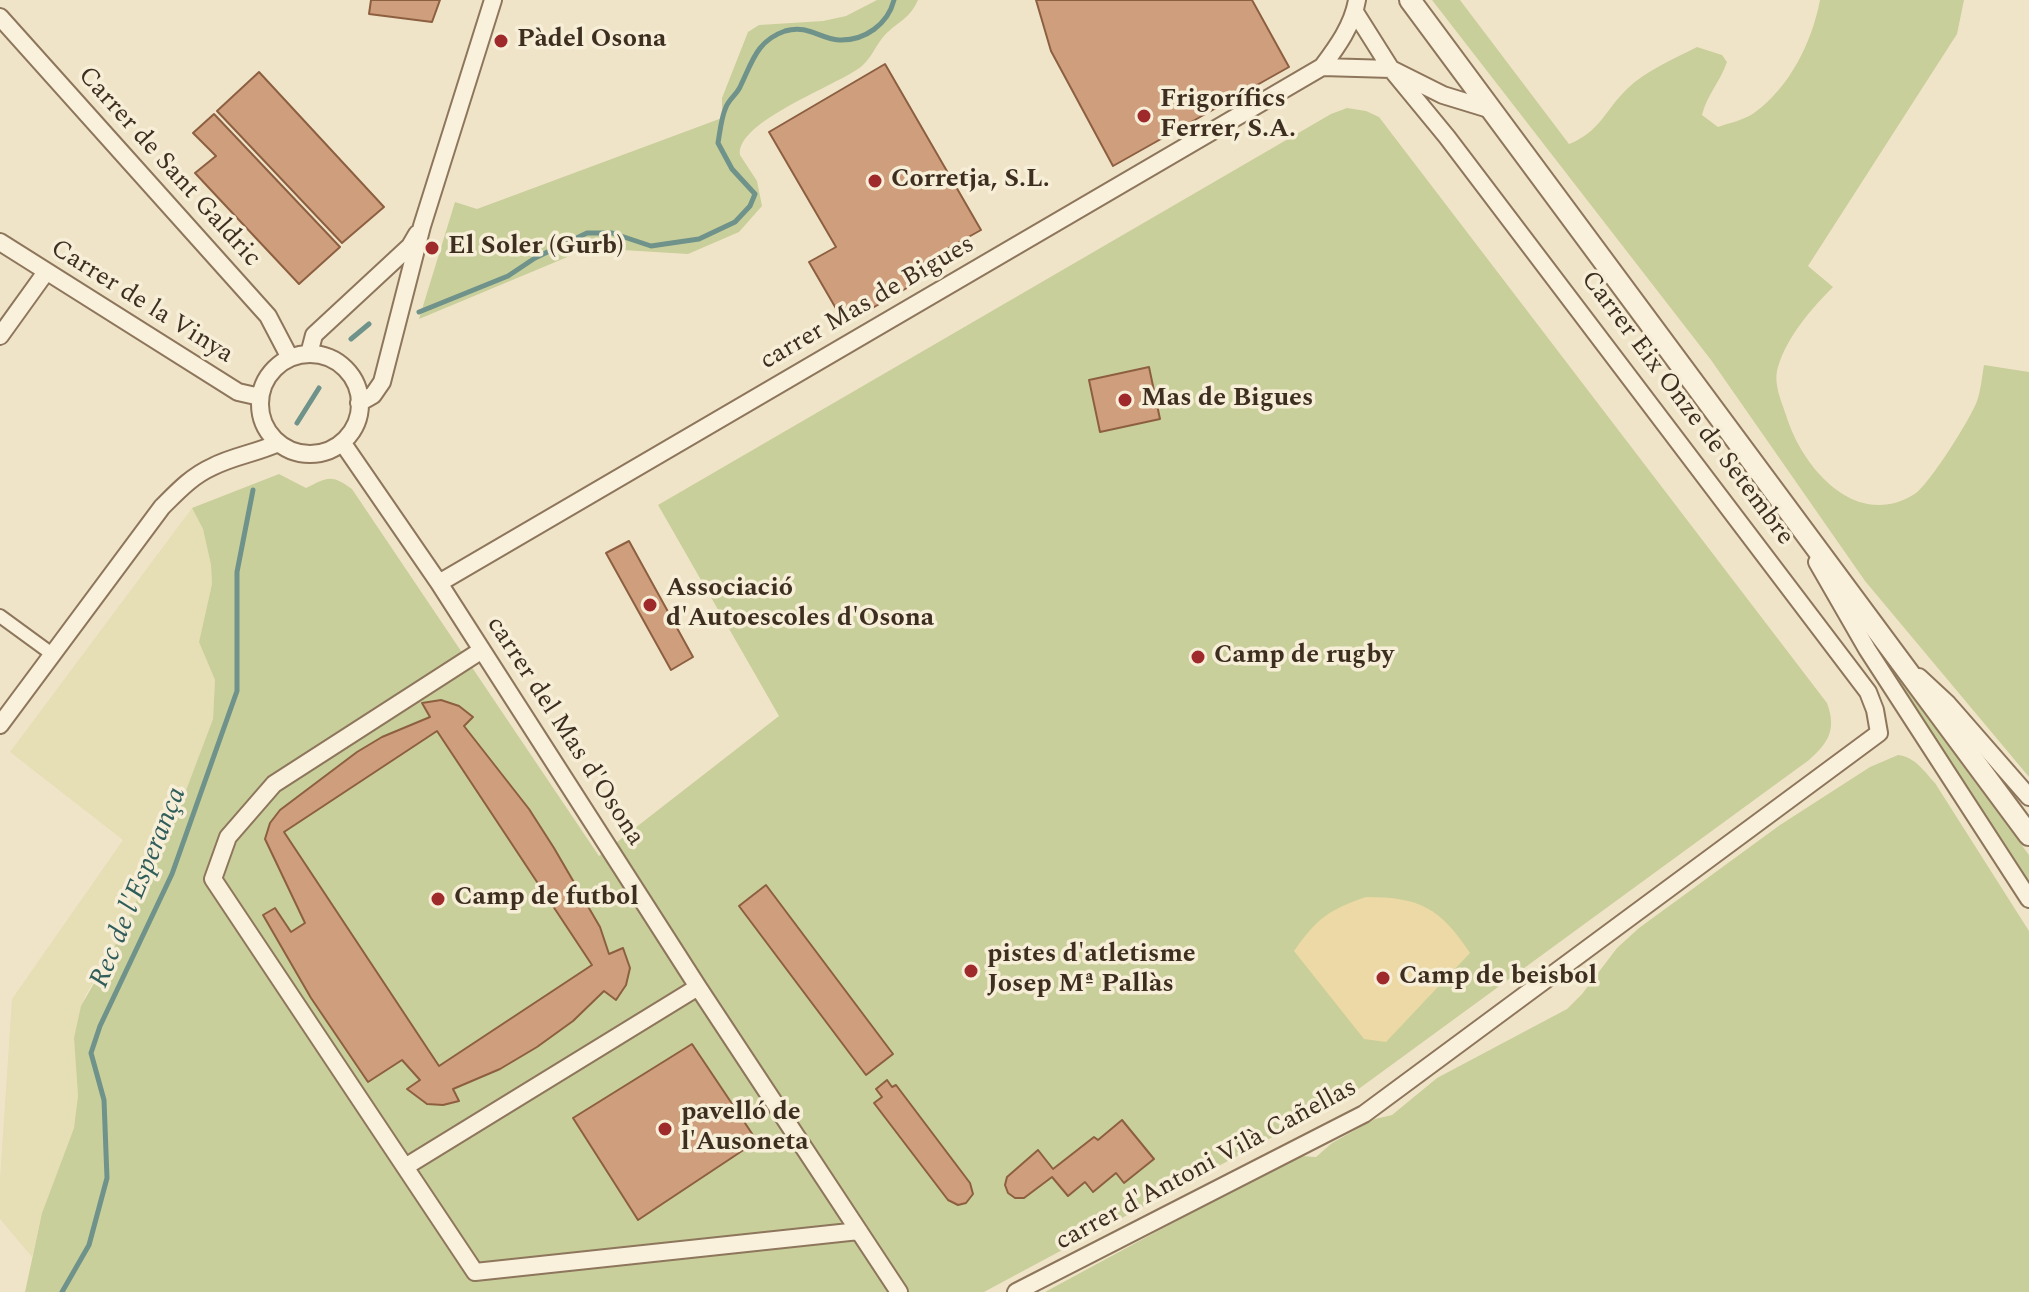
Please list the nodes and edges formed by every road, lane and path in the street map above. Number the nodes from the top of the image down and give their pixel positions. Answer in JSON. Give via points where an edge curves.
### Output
{"nodes":[{"id":1,"x":493,"y":0,"type":"edge"},
{"id":2,"x":1410,"y":0,"type":"edge"},
{"id":3,"x":1356,"y":6,"type":"edge"},
{"id":4,"x":0,"y":17,"type":"edge"},
{"id":5,"x":1322,"y":67,"type":"junction"},
{"id":6,"x":1391,"y":69,"type":"junction"},
{"id":7,"x":1443,"y":95,"type":"junction"},
{"id":8,"x":1492,"y":110,"type":"junction"},
{"id":9,"x":1435,"y":124,"type":"junction"},
{"id":10,"x":422,"y":226,"type":"junction"},
{"id":11,"x":0,"y":242,"type":"edge"},
{"id":12,"x":46,"y":272,"type":"junction"},
{"id":13,"x":0,"y":336,"type":"edge"},
{"id":14,"x":309,"y":354,"type":"junction"},
{"id":15,"x":290,"y":358,"type":"junction"},
{"id":16,"x":260,"y":397,"type":"junction"},
{"id":17,"x":359,"y":403,"type":"junction"},
{"id":18,"x":342,"y":442,"type":"junction"},
{"id":19,"x":278,"y":443,"type":"junction"},
{"id":20,"x":1781,"y":499,"type":"junction"},
{"id":21,"x":439,"y":583,"type":"junction"},
{"id":22,"x":0,"y":616,"type":"edge"},
{"id":23,"x":482,"y":650,"type":"junction"},
{"id":24,"x":52,"y":654,"type":"junction"},
{"id":25,"x":1904,"y":662,"type":"junction"},
{"id":26,"x":0,"y":725,"type":"edge"},
{"id":27,"x":1879,"y":733,"type":"joint"},
{"id":28,"x":2029,"y":797,"type":"edge"},
{"id":29,"x":2029,"y":835,"type":"edge"},
{"id":30,"x":2029,"y":899,"type":"edge"},
{"id":31,"x":698,"y":987,"type":"junction"},
{"id":32,"x":405,"y":1167,"type":"junction"},
{"id":33,"x":859,"y":1231,"type":"junction"},
{"id":34,"x":899,"y":1292,"type":"edge"},
{"id":35,"x":1016,"y":1292,"type":"edge"}],
"edges":[{"from":1,"to":10,"type":"street"},
{"from":2,"to":8,"type":"street","name":"Carrer Eix Onze de Setembre"},
{"from":3,"to":5,"type":"street","name":"carrer Mas de Bigues"},
{"from":3,"to":6,"type":"street","name":"Carrer Eix Onze de Setembre"},
{"from":4,"to":15,"type":"street","name":"Carrer de Sant Galdric","via":[[268,316]]},
{"from":5,"to":6,"type":"street"},
{"from":5,"to":21,"type":"street","name":"carrer Mas de Bigues"},
{"from":6,"to":7,"type":"street"},
{"from":6,"to":9,"type":"street","name":"Carrer Eix Onze de Setembre"},
{"from":7,"to":8,"type":"street"},
{"from":7,"to":9,"type":"street","via":[[1433,109]]},
{"from":8,"to":20,"type":"street","name":"Carrer Eix Onze de Setembre"},
{"from":9,"to":27,"type":"street","name":"Carrer Eix Onze de Setembre","via":[[1868,692]]},
{"from":10,"to":14,"type":"street","via":[[410,246],[314,335]]},
{"from":10,"to":17,"type":"street","via":[[382,382]]},
{"from":11,"to":12,"type":"street","name":"Carrer de la Vinya"},
{"from":12,"to":13,"type":"street"},
{"from":12,"to":16,"type":"street","name":"Carrer de la Vinya","via":[[238,392]]},
{"from":14,"to":15,"type":"street"},
{"from":14,"to":17,"type":"street","via":[[341,365],[356,386]]},
{"from":15,"to":16,"type":"street","via":[[267,378]]},
{"from":16,"to":19,"type":"street","via":[[263,422]]},
{"from":17,"to":18,"type":"street","via":[[357,421]]},
{"from":18,"to":19,"type":"street","via":[[310,454]]},
{"from":18,"to":21,"type":"street","name":"carrer del Mas d'Osona"},
{"from":19,"to":24,"type":"street","via":[[190,479],[162,507]]},
{"from":20,"to":25,"type":"street","name":"Carrer Eix Onze de Setembre"},
{"from":20,"to":30,"type":"street","name":"Carrer Eix Onze de Setembre","via":[[1867,649]]},
{"from":21,"to":23,"type":"street","name":"carrer del Mas d'Osona"},
{"from":22,"to":24,"type":"street"},
{"from":23,"to":31,"type":"street","name":"carrer del Mas d'Osona"},
{"from":23,"to":32,"type":"street","via":[[274,784],[228,837],[213,879]]},
{"from":24,"to":26,"type":"street"},
{"from":25,"to":28,"type":"street","name":"Carrer Eix Onze de Setembre"},
{"from":25,"to":29,"type":"street","name":"Carrer Eix Onze de Setembre"},
{"from":27,"to":35,"type":"street","name":"carrer d'Antoni Vilà Cañellas","via":[[1364,1114]]},
{"from":31,"to":32,"type":"street"},
{"from":31,"to":33,"type":"street","name":"carrer del Mas d'Osona"},
{"from":32,"to":33,"type":"street","via":[[475,1272]]},
{"from":33,"to":34,"type":"street","name":"carrer del Mas d'Osona"}]}
